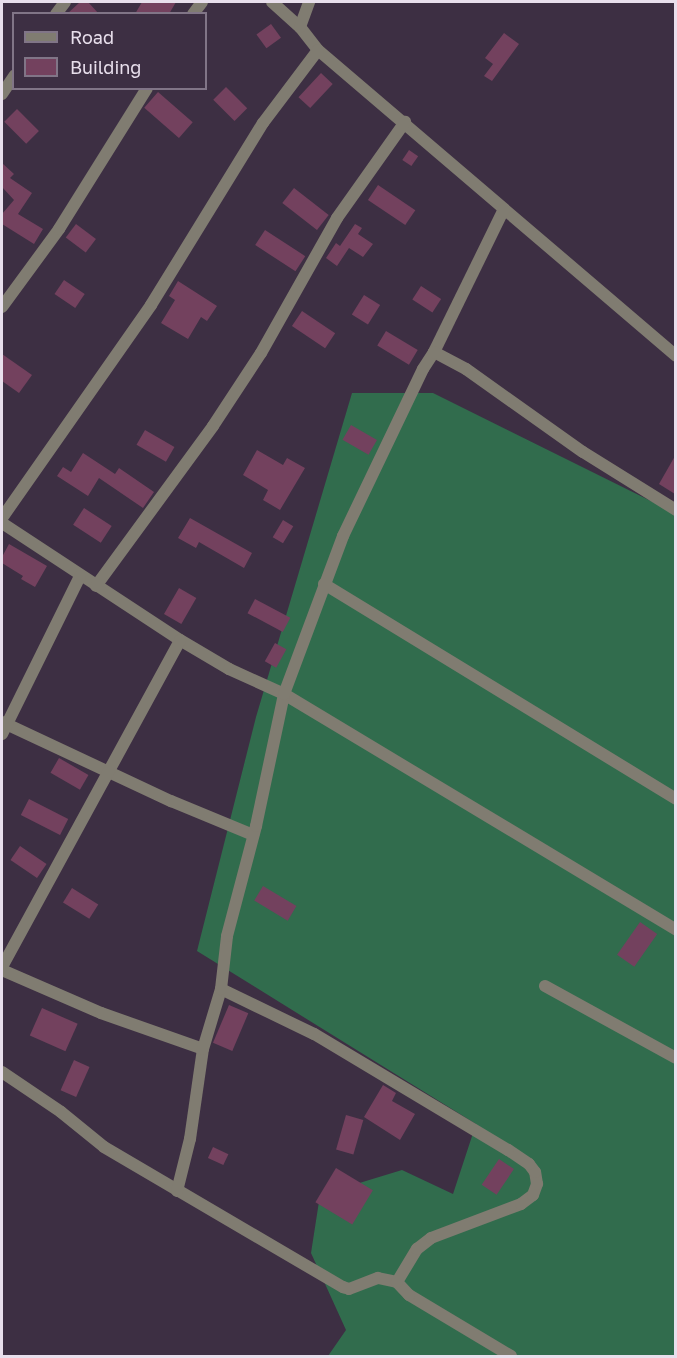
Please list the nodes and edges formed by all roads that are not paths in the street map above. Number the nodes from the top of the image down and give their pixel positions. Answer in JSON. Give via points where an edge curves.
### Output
{"nodes":[{"id":1,"x":272,"y":2,"type":"edge"},
{"id":2,"x":309,"y":2,"type":"edge"},
{"id":3,"x":300,"y":27,"type":"junction"},
{"id":4,"x":318,"y":50,"type":"junction"},
{"id":5,"x":12,"y":79,"type":"edge"},
{"id":6,"x":146,"y":90,"type":"edge"},
{"id":7,"x":2,"y":94,"type":"edge"},
{"id":8,"x":405,"y":123,"type":"junction"},
{"id":9,"x":504,"y":209,"type":"junction"},
{"id":10,"x":2,"y":307,"type":"edge"},
{"id":11,"x":434,"y":352,"type":"junction"},
{"id":12,"x":675,"y":356,"type":"edge"},
{"id":13,"x":675,"y":510,"type":"edge"},
{"id":14,"x":2,"y":520,"type":"edge"},
{"id":15,"x":80,"y":576,"type":"junction"},
{"id":16,"x":324,"y":584,"type":"junction"},
{"id":17,"x":96,"y":586,"type":"junction"},
{"id":18,"x":180,"y":640,"type":"junction"},
{"id":19,"x":284,"y":694,"type":"junction"},
{"id":20,"x":3,"y":727,"type":"edge"},
{"id":21,"x":107,"y":772,"type":"junction"},
{"id":22,"x":675,"y":799,"type":"edge"},
{"id":23,"x":253,"y":835,"type":"junction"},
{"id":24,"x":675,"y":930,"type":"edge"},
{"id":25,"x":2,"y":969,"type":"edge"},
{"id":26,"x":545,"y":986,"type":"dead end"},
{"id":27,"x":221,"y":989,"type":"junction"},
{"id":28,"x":203,"y":1049,"type":"junction"},
{"id":29,"x":675,"y":1058,"type":"edge"},
{"id":30,"x":2,"y":1072,"type":"edge"},
{"id":31,"x":177,"y":1191,"type":"junction"},
{"id":32,"x":397,"y":1282,"type":"junction"},
{"id":33,"x":511,"y":1356,"type":"edge"}],
"edges":[{"from":1,"to":3,"type":"street"},
{"from":2,"to":3,"type":"street"},
{"from":3,"to":4,"type":"street"},
{"from":4,"to":8,"type":"street"},
{"from":4,"to":14,"type":"street","via":[[263,123],[151,305]]},
{"from":5,"to":7,"type":"street"},
{"from":6,"to":10,"type":"street","via":[[58,229]]},
{"from":8,"to":9,"type":"street"},
{"from":8,"to":17,"type":"street","via":[[337,218],[261,353],[213,426]]},
{"from":9,"to":11,"type":"street"},
{"from":9,"to":12,"type":"street"},
{"from":11,"to":13,"type":"street","via":[[466,369],[583,452]]},
{"from":11,"to":16,"type":"street","via":[[343,536]]},
{"from":14,"to":15,"type":"street"},
{"from":15,"to":17,"type":"street"},
{"from":15,"to":20,"type":"street"},
{"from":16,"to":19,"type":"street"},
{"from":16,"to":22,"type":"street"},
{"from":17,"to":18,"type":"street"},
{"from":18,"to":19,"type":"street","via":[[229,669]]},
{"from":18,"to":21,"type":"street"},
{"from":19,"to":23,"type":"street"},
{"from":19,"to":24,"type":"street"},
{"from":20,"to":21,"type":"street"},
{"from":21,"to":23,"type":"street"},
{"from":21,"to":25,"type":"street"},
{"from":23,"to":27,"type":"street","via":[[227,936]]},
{"from":25,"to":28,"type":"street","via":[[101,1013]]},
{"from":26,"to":29,"type":"street"},
{"from":27,"to":28,"type":"street"},
{"from":27,"to":32,"type":"street","via":[[314,1035],[508,1150],[535,1172],[533,1196],[431,1238],[417,1249]]},
{"from":28,"to":31,"type":"street","via":[[190,1139]]},
{"from":30,"to":31,"type":"street","via":[[61,1112],[85,1134]]},
{"from":31,"to":32,"type":"street","via":[[343,1287],[349,1289],[378,1278]]},
{"from":32,"to":33,"type":"street","via":[[409,1295]]}]}
